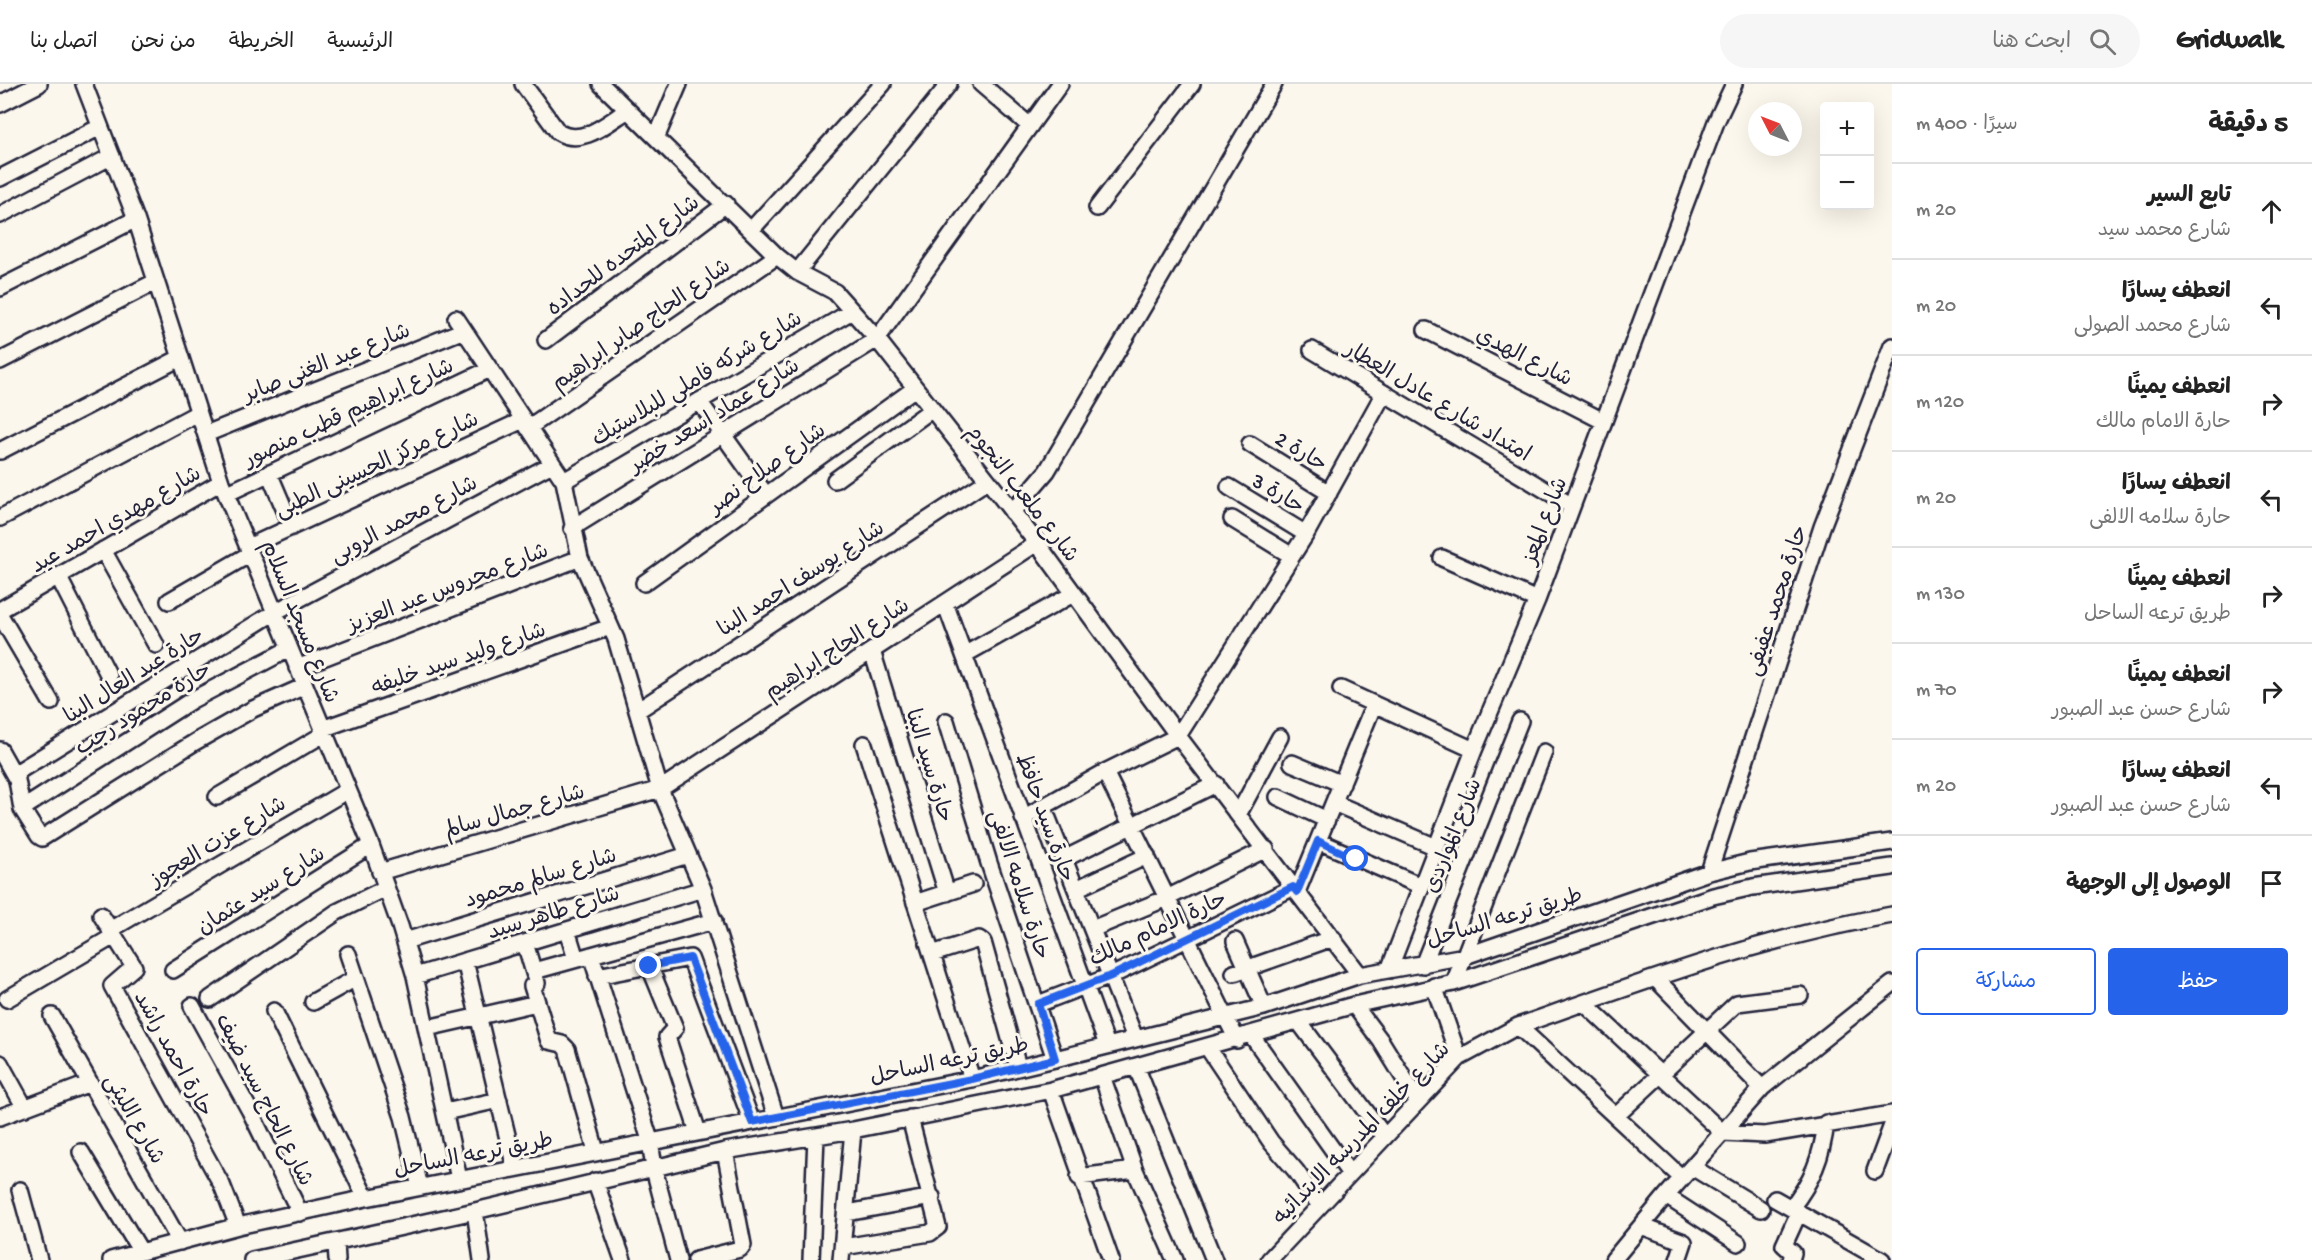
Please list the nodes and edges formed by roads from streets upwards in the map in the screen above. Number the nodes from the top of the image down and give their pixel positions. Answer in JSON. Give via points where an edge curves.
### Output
{"nodes":[{"id":1,"x":39,"y":84,"type":"edge"},
{"id":2,"x":84,"y":84,"type":"edge"},
{"id":3,"x":523,"y":84,"type":"edge"},
{"id":4,"x":602,"y":84,"type":"edge"},
{"id":5,"x":679,"y":84,"type":"edge"},
{"id":6,"x":883,"y":84,"type":"edge"},
{"id":7,"x":949,"y":84,"type":"edge"},
{"id":8,"x":981,"y":84,"type":"edge"},
{"id":9,"x":1060,"y":84,"type":"edge"},
{"id":10,"x":1192,"y":84,"type":"edge"},
{"id":11,"x":1274,"y":84,"type":"edge"},
{"id":12,"x":1734,"y":84,"type":"edge"},
{"id":13,"x":0,"y":104,"type":"edge"},
{"id":14,"x":628,"y":110,"type":"junction"},
{"id":15,"x":1030,"y":126,"type":"junction"},
{"id":16,"x":100,"y":127,"type":"junction"},
{"id":17,"x":657,"y":136,"type":"junction"},
{"id":18,"x":112,"y":156,"type":"junction"},
{"id":19,"x":0,"y":178,"type":"edge"},
{"id":20,"x":726,"y":204,"type":"junction"},
{"id":21,"x":1097,"y":208,"type":"dead end"},
{"id":22,"x":0,"y":215,"type":"edge"},
{"id":23,"x":136,"y":219,"type":"junction"},
{"id":24,"x":752,"y":229,"type":"junction"},
{"id":25,"x":777,"y":256,"type":"junction"},
{"id":26,"x":797,"y":272,"type":"junction"},
{"id":27,"x":155,"y":282,"type":"junction"},
{"id":28,"x":0,"y":288,"type":"edge"},
{"id":29,"x":852,"y":311,"type":"junction"},
{"id":30,"x":1426,"y":330,"type":"dead end"},
{"id":31,"x":877,"y":339,"type":"junction"},
{"id":32,"x":546,"y":340,"type":"dead end"},
{"id":33,"x":1892,"y":346,"type":"edge"},
{"id":34,"x":1312,"y":350,"type":"dead end"},
{"id":35,"x":180,"y":358,"type":"junction"},
{"id":36,"x":0,"y":361,"type":"edge"},
{"id":37,"x":490,"y":369,"type":"junction"},
{"id":38,"x":914,"y":389,"type":"junction"},
{"id":39,"x":1384,"y":393,"type":"junction"},
{"id":40,"x":699,"y":401,"type":"junction"},
{"id":41,"x":931,"y":410,"type":"junction"},
{"id":42,"x":198,"y":413,"type":"junction"},
{"id":43,"x":1603,"y":420,"type":"junction"},
{"id":44,"x":526,"y":424,"type":"junction"},
{"id":45,"x":206,"y":434,"type":"junction"},
{"id":46,"x":723,"y":435,"type":"junction"},
{"id":47,"x":1251,"y":444,"type":"dead end"},
{"id":48,"x":0,"y":451,"type":"edge"},
{"id":49,"x":552,"y":464,"type":"junction"},
{"id":50,"x":269,"y":473,"type":"junction"},
{"id":51,"x":835,"y":480,"type":"dead end"},
{"id":52,"x":987,"y":480,"type":"junction"},
{"id":53,"x":564,"y":482,"type":"junction"},
{"id":54,"x":1229,"y":487,"type":"dead end"},
{"id":55,"x":224,"y":488,"type":"junction"},
{"id":56,"x":1329,"y":493,"type":"junction"},
{"id":57,"x":766,"y":495,"type":"junction"},
{"id":58,"x":1572,"y":507,"type":"junction"},
{"id":59,"x":1012,"y":512,"type":"junction"},
{"id":60,"x":0,"y":518,"type":"edge"},
{"id":61,"x":1233,"y":519,"type":"dead end"},
{"id":62,"x":292,"y":527,"type":"junction"},
{"id":63,"x":572,"y":528,"type":"junction"},
{"id":64,"x":1306,"y":534,"type":"junction"},
{"id":65,"x":1037,"y":543,"type":"junction"},
{"id":66,"x":103,"y":550,"type":"junction"},
{"id":67,"x":249,"y":550,"type":"junction"},
{"id":68,"x":1292,"y":556,"type":"junction"},
{"id":69,"x":580,"y":558,"type":"junction"},
{"id":70,"x":1442,"y":558,"type":"dead end"},
{"id":71,"x":58,"y":576,"type":"junction"},
{"id":72,"x":644,"y":583,"type":"dead end"},
{"id":73,"x":1073,"y":594,"type":"junction"},
{"id":74,"x":1536,"y":600,"type":"junction"},
{"id":75,"x":169,"y":601,"type":"dead end"},
{"id":76,"x":945,"y":603,"type":"junction"},
{"id":77,"x":0,"y":610,"type":"edge"},
{"id":78,"x":275,"y":612,"type":"junction"},
{"id":79,"x":0,"y":615,"type":"edge"},
{"id":80,"x":610,"y":627,"type":"junction"},
{"id":81,"x":156,"y":645,"type":"dead end"},
{"id":82,"x":289,"y":649,"type":"junction"},
{"id":83,"x":872,"y":651,"type":"junction"},
{"id":84,"x":964,"y":655,"type":"junction"},
{"id":85,"x":297,"y":668,"type":"junction"},
{"id":86,"x":109,"y":676,"type":"dead end"},
{"id":87,"x":304,"y":686,"type":"junction"},
{"id":88,"x":1341,"y":689,"type":"dead end"},
{"id":89,"x":51,"y":702,"type":"dead end"},
{"id":90,"x":1374,"y":704,"type":"junction"},
{"id":91,"x":637,"y":711,"type":"junction"},
{"id":92,"x":1520,"y":721,"type":"dead end"},
{"id":93,"x":946,"y":722,"type":"dead end"},
{"id":94,"x":323,"y":732,"type":"junction"},
{"id":95,"x":1178,"y":736,"type":"junction"},
{"id":96,"x":1280,"y":737,"type":"dead end"},
{"id":97,"x":864,"y":744,"type":"dead end"},
{"id":98,"x":0,"y":750,"type":"edge"},
{"id":99,"x":1474,"y":750,"type":"junction"},
{"id":100,"x":1544,"y":752,"type":"dead end"},
{"id":101,"x":1292,"y":763,"type":"dead end"},
{"id":102,"x":1105,"y":772,"type":"junction"},
{"id":103,"x":14,"y":774,"type":"junction"},
{"id":104,"x":1216,"y":784,"type":"junction"},
{"id":105,"x":1342,"y":784,"type":"junction"},
{"id":106,"x":660,"y":789,"type":"junction"},
{"id":107,"x":348,"y":790,"type":"junction"},
{"id":108,"x":217,"y":796,"type":"dead end"},
{"id":109,"x":1278,"y":797,"type":"dead end"},
{"id":110,"x":1334,"y":803,"type":"junction"},
{"id":111,"x":1043,"y":806,"type":"junction"},
{"id":112,"x":22,"y":809,"type":"junction"},
{"id":113,"x":1239,"y":813,"type":"junction"},
{"id":114,"x":1023,"y":818,"type":"junction"},
{"id":115,"x":1327,"y":820,"type":"junction"},
{"id":116,"x":1132,"y":826,"type":"junction"},
{"id":117,"x":1318,"y":841,"type":"junction"},
{"id":118,"x":1892,"y":842,"type":"edge"},
{"id":119,"x":370,"y":846,"type":"junction"},
{"id":120,"x":1436,"y":847,"type":"junction"},
{"id":121,"x":1266,"y":849,"type":"junction"},
{"id":122,"x":688,"y":855,"type":"junction"},
{"id":123,"x":1147,"y":856,"type":"junction"},
{"id":124,"x":1065,"y":859,"type":"junction"},
{"id":125,"x":1892,"y":867,"type":"edge"},
{"id":126,"x":380,"y":872,"type":"junction"},
{"id":127,"x":1708,"y":872,"type":"junction"},
{"id":128,"x":973,"y":884,"type":"dead end"},
{"id":129,"x":1421,"y":886,"type":"junction"},
{"id":130,"x":386,"y":888,"type":"junction"},
{"id":131,"x":703,"y":889,"type":"junction"},
{"id":132,"x":1076,"y":889,"type":"junction"},
{"id":133,"x":1295,"y":890,"type":"junction"},
{"id":134,"x":947,"y":893,"type":"junction"},
{"id":135,"x":1167,"y":898,"type":"junction"},
{"id":136,"x":915,"y":903,"type":"junction"},
{"id":137,"x":101,"y":915,"type":"dead end"},
{"id":138,"x":1892,"y":915,"type":"edge"},
{"id":139,"x":714,"y":921,"type":"junction"},
{"id":140,"x":1092,"y":928,"type":"junction"},
{"id":141,"x":567,"y":930,"type":"junction"},
{"id":142,"x":112,"y":933,"type":"junction"},
{"id":143,"x":1333,"y":938,"type":"junction"},
{"id":144,"x":1188,"y":939,"type":"junction"},
{"id":145,"x":405,"y":940,"type":"junction"},
{"id":146,"x":1235,"y":941,"type":"dead end"},
{"id":147,"x":525,"y":943,"type":"junction"},
{"id":148,"x":348,"y":954,"type":"dead end"},
{"id":149,"x":932,"y":954,"type":"junction"},
{"id":150,"x":584,"y":957,"type":"junction"},
{"id":151,"x":1465,"y":957,"type":"junction"},
{"id":152,"x":465,"y":960,"type":"junction"},
{"id":153,"x":1423,"y":965,"type":"junction"},
{"id":154,"x":649,"y":966,"type":"junction"},
{"id":155,"x":173,"y":970,"type":"dead end"},
{"id":156,"x":1240,"y":970,"type":"junction"},
{"id":157,"x":1389,"y":970,"type":"junction"},
{"id":158,"x":534,"y":971,"type":"junction"},
{"id":159,"x":1360,"y":975,"type":"junction"},
{"id":160,"x":415,"y":976,"type":"junction"},
{"id":161,"x":597,"y":976,"type":"junction"},
{"id":162,"x":1111,"y":976,"type":"junction"},
{"id":163,"x":356,"y":978,"type":"junction"},
{"id":164,"x":1656,"y":980,"type":"junction"},
{"id":165,"x":1454,"y":983,"type":"junction"},
{"id":166,"x":1892,"y":984,"type":"edge"},
{"id":167,"x":1085,"y":986,"type":"junction"},
{"id":168,"x":1434,"y":986,"type":"junction"},
{"id":169,"x":1800,"y":995,"type":"dead end"},
{"id":170,"x":7,"y":999,"type":"dead end"},
{"id":171,"x":210,"y":999,"type":"dead end"},
{"id":172,"x":313,"y":1002,"type":"dead end"},
{"id":173,"x":537,"y":1003,"type":"junction"},
{"id":174,"x":1584,"y":1003,"type":"junction"},
{"id":175,"x":1038,"y":1004,"type":"junction"},
{"id":176,"x":1354,"y":1005,"type":"junction"},
{"id":177,"x":192,"y":1006,"type":"dead end"},
{"id":178,"x":1264,"y":1007,"type":"junction"},
{"id":179,"x":274,"y":1011,"type":"dead end"},
{"id":180,"x":52,"y":1016,"type":"dead end"},
{"id":181,"x":480,"y":1016,"type":"junction"},
{"id":182,"x":1226,"y":1016,"type":"junction"},
{"id":183,"x":1299,"y":1022,"type":"junction"},
{"id":184,"x":1518,"y":1026,"type":"junction"},
{"id":185,"x":427,"y":1028,"type":"junction"},
{"id":186,"x":1707,"y":1031,"type":"junction"},
{"id":187,"x":1135,"y":1038,"type":"junction"},
{"id":188,"x":1245,"y":1038,"type":"junction"},
{"id":189,"x":1107,"y":1045,"type":"junction"},
{"id":190,"x":1208,"y":1048,"type":"junction"},
{"id":191,"x":1459,"y":1058,"type":"junction"},
{"id":192,"x":1055,"y":1059,"type":"junction"},
{"id":193,"x":0,"y":1064,"type":"edge"},
{"id":194,"x":1137,"y":1066,"type":"junction"},
{"id":195,"x":1018,"y":1067,"type":"junction"},
{"id":196,"x":1662,"y":1073,"type":"junction"},
{"id":197,"x":1102,"y":1076,"type":"junction"},
{"id":198,"x":972,"y":1079,"type":"junction"},
{"id":199,"x":90,"y":1083,"type":"junction"},
{"id":200,"x":1762,"y":1088,"type":"junction"},
{"id":201,"x":1051,"y":1090,"type":"junction"},
{"id":202,"x":499,"y":1100,"type":"junction"},
{"id":203,"x":1418,"y":1101,"type":"junction"},
{"id":204,"x":25,"y":1108,"type":"junction"},
{"id":205,"x":444,"y":1112,"type":"junction"},
{"id":206,"x":1892,"y":1113,"type":"edge"},
{"id":207,"x":1616,"y":1116,"type":"junction"},
{"id":208,"x":0,"y":1117,"type":"edge"},
{"id":209,"x":776,"y":1117,"type":"junction"},
{"id":210,"x":910,"y":1118,"type":"junction"},
{"id":211,"x":752,"y":1122,"type":"junction"},
{"id":212,"x":1826,"y":1123,"type":"junction"},
{"id":213,"x":1892,"y":1125,"type":"edge"},
{"id":214,"x":853,"y":1130,"type":"junction"},
{"id":215,"x":698,"y":1132,"type":"junction"},
{"id":216,"x":1723,"y":1133,"type":"junction"},
{"id":217,"x":816,"y":1136,"type":"junction"},
{"id":218,"x":1385,"y":1137,"type":"junction"},
{"id":219,"x":650,"y":1140,"type":"junction"},
{"id":220,"x":596,"y":1151,"type":"junction"},
{"id":221,"x":725,"y":1151,"type":"junction"},
{"id":222,"x":81,"y":1152,"type":"dead end"},
{"id":223,"x":515,"y":1168,"type":"junction"},
{"id":224,"x":654,"y":1169,"type":"junction"},
{"id":225,"x":1135,"y":1170,"type":"junction"},
{"id":226,"x":1875,"y":1171,"type":"dead end"},
{"id":227,"x":1687,"y":1172,"type":"junction"},
{"id":228,"x":1350,"y":1174,"type":"junction"},
{"id":229,"x":1079,"y":1177,"type":"junction"},
{"id":230,"x":459,"y":1179,"type":"junction"},
{"id":231,"x":596,"y":1181,"type":"junction"},
{"id":232,"x":420,"y":1187,"type":"junction"},
{"id":233,"x":20,"y":1190,"type":"dead end"},
{"id":234,"x":1666,"y":1196,"type":"junction"},
{"id":235,"x":932,"y":1197,"type":"junction"},
{"id":236,"x":366,"y":1198,"type":"junction"},
{"id":237,"x":1775,"y":1199,"type":"dead end"},
{"id":238,"x":1320,"y":1206,"type":"junction"},
{"id":239,"x":1761,"y":1209,"type":"dead end"},
{"id":240,"x":1795,"y":1210,"type":"junction"},
{"id":241,"x":475,"y":1211,"type":"junction"},
{"id":242,"x":300,"y":1213,"type":"junction"},
{"id":243,"x":847,"y":1213,"type":"junction"},
{"id":244,"x":238,"y":1226,"type":"junction"},
{"id":245,"x":1641,"y":1226,"type":"junction"},
{"id":246,"x":180,"y":1242,"type":"junction"},
{"id":247,"x":336,"y":1242,"type":"junction"},
{"id":248,"x":1738,"y":1243,"type":"dead end"},
{"id":249,"x":141,"y":1252,"type":"junction"},
{"id":250,"x":842,"y":1254,"type":"edge"},
{"id":251,"x":39,"y":1260,"type":"edge"},
{"id":252,"x":111,"y":1260,"type":"edge"},
{"id":253,"x":252,"y":1260,"type":"edge"},
{"id":254,"x":337,"y":1260,"type":"edge"},
{"id":255,"x":482,"y":1260,"type":"edge"},
{"id":256,"x":623,"y":1260,"type":"edge"},
{"id":257,"x":678,"y":1260,"type":"edge"},
{"id":258,"x":696,"y":1260,"type":"edge"},
{"id":259,"x":811,"y":1260,"type":"edge"},
{"id":260,"x":1111,"y":1260,"type":"edge"},
{"id":261,"x":1175,"y":1260,"type":"edge"},
{"id":262,"x":1214,"y":1260,"type":"edge"},
{"id":263,"x":1269,"y":1260,"type":"edge"},
{"id":264,"x":1613,"y":1260,"type":"edge"},
{"id":265,"x":1678,"y":1260,"type":"edge"},
{"id":266,"x":1791,"y":1260,"type":"edge"},
{"id":267,"x":1882,"y":1260,"type":"edge"}],
"edges":[{"from":1,"to":13,"type":"street"},
{"from":2,"to":16,"type":"street","name":"شارع مسجد السلام"},
{"from":3,"to":14,"type":"street","via":[[558,132],[566,137],[585,136]]},
{"from":4,"to":14,"type":"street","name":"شارع ملعب النجوم"},
{"from":5,"to":17,"type":"street"},
{"from":6,"to":24,"type":"street"},
{"from":7,"to":26,"type":"street"},
{"from":8,"to":15,"type":"street"},
{"from":9,"to":15,"type":"street"},
{"from":10,"to":21,"type":"street"},
{"from":11,"to":59,"type":"street","via":[[1047,471]]},
{"from":12,"to":43,"type":"street","name":"شارع المعز"},
{"from":14,"to":17,"type":"street","name":"شارع ملعب النجوم"},
{"from":15,"to":31,"type":"street"},
{"from":16,"to":18,"type":"street","name":"شارع مسجد السلام"},
{"from":16,"to":19,"type":"street"},
{"from":17,"to":20,"type":"street","name":"شارع ملعب النجوم"},
{"from":18,"to":22,"type":"street"},
{"from":18,"to":23,"type":"street","name":"شارع مسجد السلام"},
{"from":20,"to":24,"type":"street","name":"شارع ملعب النجوم"},
{"from":20,"to":32,"type":"street","name":"شارع المتحده للحداده"},
{"from":23,"to":27,"type":"street","name":"شارع مسجد السلام"},
{"from":23,"to":28,"type":"street"},
{"from":24,"to":25,"type":"street","name":"شارع ملعب النجوم"},
{"from":25,"to":26,"type":"street","name":"شارع ملعب النجوم"},
{"from":25,"to":44,"type":"street","name":"شارع الحاج صابر ابراهيم"},
{"from":26,"to":29,"type":"street","name":"شارع ملعب النجوم","via":[[835,292]]},
{"from":27,"to":35,"type":"street","name":"شارع مسجد السلام"},
{"from":27,"to":36,"type":"street"},
{"from":29,"to":31,"type":"street","name":"شارع ملعب النجوم"},
{"from":29,"to":40,"type":"street","name":"شارع شركه فاملي للبلاستيك"},
{"from":30,"to":43,"type":"street","name":"شارع الهدي"},
{"from":31,"to":38,"type":"street","name":"شارع ملعب النجوم"},
{"from":31,"to":46,"type":"street","name":"شارع عماد اسعد خضر"},
{"from":33,"to":127,"type":"street","name":"حارة محمد عفيفى","via":[[1822,527]]},
{"from":34,"to":39,"type":"street","name":"امتداد شارع عادل العطار"},
{"from":35,"to":42,"type":"street","name":"شارع مسجد السلام"},
{"from":35,"to":48,"type":"street"},
{"from":37,"to":44,"type":"street"},
{"from":37,"to":45,"type":"street","name":"شارع عبد الغنى صابر","via":[[460,324]]},
{"from":37,"to":50,"type":"street","name":"شارع ابراهيم قطب منصور"},
{"from":38,"to":41,"type":"street","name":"شارع ملعب النجوم"},
{"from":38,"to":57,"type":"street","name":"شارع صلاح نصر"},
{"from":39,"to":56,"type":"street"},
{"from":39,"to":58,"type":"street","name":"امتداد شارع عادل العطار"},
{"from":40,"to":46,"type":"street"},
{"from":40,"to":53,"type":"street","name":"شارع شركه فاملي للبلاستيك"},
{"from":41,"to":51,"type":"street"},
{"from":41,"to":52,"type":"street","name":"شارع ملعب النجوم"},
{"from":42,"to":45,"type":"street","name":"شارع مسجد السلام"},
{"from":42,"to":60,"type":"street"},
{"from":43,"to":58,"type":"street","name":"شارع المعز"},
{"from":44,"to":49,"type":"street"},
{"from":44,"to":62,"type":"street","name":"شارع مركز الحسينى الطبى"},
{"from":45,"to":55,"type":"street","name":"شارع مسجد السلام"},
{"from":46,"to":57,"type":"street"},
{"from":46,"to":63,"type":"street","name":"شارع عماد اسعد خضر"},
{"from":47,"to":56,"type":"street","name":"حارة 2"},
{"from":49,"to":53,"type":"street"},
{"from":49,"to":78,"type":"street","name":"شارع محمد الروبى"},
{"from":50,"to":55,"type":"street","name":"شارع ابراهيم قطب منصور"},
{"from":50,"to":62,"type":"street"},
{"from":52,"to":59,"type":"street","name":"شارع ملعب النجوم"},
{"from":52,"to":91,"type":"street","name":"شارع يوسف احمد البنا"},
{"from":53,"to":63,"type":"street"},
{"from":54,"to":64,"type":"street","name":"حارة 3"},
{"from":55,"to":66,"type":"street","name":"شارع مهدي احمد عيد"},
{"from":55,"to":67,"type":"street","name":"شارع مسجد السلام"},
{"from":56,"to":64,"type":"street"},
{"from":57,"to":72,"type":"street","name":"شارع صلاح نصر"},
{"from":58,"to":74,"type":"street","name":"شارع المعز"},
{"from":59,"to":65,"type":"street","name":"شارع ملعب النجوم"},
{"from":61,"to":68,"type":"street"},
{"from":62,"to":67,"type":"street","name":"شارع مركز الحسينى الطبى"},
{"from":63,"to":69,"type":"street"},
{"from":64,"to":68,"type":"street"},
{"from":65,"to":73,"type":"street","name":"شارع ملعب النجوم"},
{"from":65,"to":76,"type":"street","name":"شارع الحاج ابراهيم"},
{"from":66,"to":71,"type":"street","name":"شارع مهدي احمد عيد"},
{"from":66,"to":81,"type":"street"},
{"from":67,"to":75,"type":"street","name":"شارع مركز الحسينى الطبى"},
{"from":67,"to":78,"type":"street","name":"شارع مسجد السلام"},
{"from":68,"to":95,"type":"street"},
{"from":69,"to":80,"type":"street"},
{"from":69,"to":85,"type":"street","name":"شارع محروس عبد العزيز"},
{"from":70,"to":74,"type":"street"},
{"from":71,"to":77,"type":"street","name":"شارع مهدي احمد عيد"},
{"from":71,"to":86,"type":"street"},
{"from":73,"to":84,"type":"street"},
{"from":73,"to":95,"type":"street","name":"شارع ملعب النجوم"},
{"from":74,"to":99,"type":"street","name":"شارع المعز"},
{"from":76,"to":83,"type":"street","name":"شارع الحاج ابراهيم"},
{"from":76,"to":84,"type":"street","name":"حارة سيد حافظ"},
{"from":78,"to":82,"type":"street","name":"شارع مسجد السلام"},
{"from":78,"to":103,"type":"street","name":"حارة عبد العال البنا"},
{"from":79,"to":89,"type":"street"},
{"from":80,"to":91,"type":"street"},
{"from":80,"to":94,"type":"street","name":"شارع وليد سيد خليفه"},
{"from":82,"to":85,"type":"street","name":"شارع مسجد السلام"},
{"from":82,"to":112,"type":"street","name":"حارة محمود رجب","via":[[192,700]]},
{"from":83,"to":106,"type":"street","name":"شارع الحاج ابراهيم"},
{"from":83,"to":134,"type":"street","name":"حارة سيد البنا"},
{"from":84,"to":114,"type":"street","name":"حارة سيد حافظ"},
{"from":85,"to":87,"type":"street","name":"شارع مسجد السلام"},
{"from":87,"to":94,"type":"street","name":"شارع مسجد السلام"},
{"from":87,"to":112,"type":"street","via":[[195,742],[42,838]]},
{"from":88,"to":90,"type":"street"},
{"from":90,"to":99,"type":"street"},
{"from":90,"to":105,"type":"street"},
{"from":91,"to":106,"type":"street"},
{"from":92,"to":153,"type":"street","name":"شارع المواردى"},
{"from":93,"to":175,"type":"street","name":"حارة سلامه الالفى"},
{"from":94,"to":107,"type":"street","name":"شارع مسجد السلام"},
{"from":94,"to":108,"type":"street","name":"شارع وليد سيد خليفه"},
{"from":95,"to":102,"type":"street"},
{"from":95,"to":104,"type":"street","name":"شارع ملعب النجوم"},
{"from":96,"to":113,"type":"street"},
{"from":97,"to":136,"type":"street"},
{"from":98,"to":103,"type":"street"},
{"from":99,"to":120,"type":"street","name":"شارع المعز"},
{"from":100,"to":151,"type":"street"},
{"from":101,"to":105,"type":"street"},
{"from":102,"to":111,"type":"street"},
{"from":102,"to":116,"type":"street"},
{"from":103,"to":112,"type":"street"},
{"from":104,"to":113,"type":"street","name":"شارع ملعب النجوم"},
{"from":104,"to":116,"type":"street"},
{"from":105,"to":110,"type":"street"},
{"from":106,"to":122,"type":"street"},
{"from":106,"to":126,"type":"street","name":"شارع جمال سالم"},
{"from":107,"to":119,"type":"street","name":"شارع مسجد السلام"},
{"from":107,"to":142,"type":"street","name":"شارع عزت العجوز"},
{"from":109,"to":115,"type":"street"},
{"from":110,"to":115,"type":"street"},
{"from":110,"to":120,"type":"street"},
{"from":111,"to":114,"type":"street"},
{"from":111,"to":124,"type":"street"},
{"from":113,"to":121,"type":"street","name":"شارع ملعب النجوم"},
{"from":114,"to":167,"type":"street","name":"حارة سيد حافظ"},
{"from":115,"to":117,"type":"street"},
{"from":116,"to":123,"type":"street"},
{"from":116,"to":124,"type":"street"},
{"from":117,"to":129,"type":"street"},
{"from":117,"to":133,"type":"street"},
{"from":118,"to":127,"type":"street","name":"طريق ترعه الساحل","via":[[1750,862]]},
{"from":119,"to":126,"type":"street","name":"شارع مسجد السلام"},
{"from":119,"to":155,"type":"street","name":"شارع سيد عثمان"},
{"from":120,"to":129,"type":"street","name":"شارع المعز"},
{"from":121,"to":133,"type":"street","name":"شارع ملعب النجوم"},
{"from":121,"to":135,"type":"street"},
{"from":122,"to":131,"type":"street"},
{"from":122,"to":145,"type":"street","name":"شارع سالم محمود"},
{"from":123,"to":132,"type":"street"},
{"from":123,"to":135,"type":"street"},
{"from":124,"to":132,"type":"street"},
{"from":125,"to":165,"type":"street","name":"طريق ترعه الساحل","via":[[1713,896]]},
{"from":126,"to":130,"type":"street","name":"شارع مسجد السلام"},
{"from":127,"to":151,"type":"street","name":"طريق ترعه الساحل"},
{"from":128,"to":134,"type":"street"},
{"from":129,"to":157,"type":"street","name":"شارع المعز"},
{"from":130,"to":145,"type":"street","name":"شارع مسجد السلام"},
{"from":130,"to":171,"type":"street","via":[[337,912]]},
{"from":131,"to":139,"type":"street"},
{"from":131,"to":141,"type":"street","name":"شارع طاهر سيد"},
{"from":132,"to":140,"type":"street"},
{"from":133,"to":143,"type":"street","name":"شارع ملعب النجوم"},
{"from":133,"to":144,"type":"street","name":"حارة الامام مالك"},
{"from":134,"to":136,"type":"street"},
{"from":135,"to":140,"type":"street"},
{"from":135,"to":144,"type":"street"},
{"from":136,"to":149,"type":"street"},
{"from":137,"to":142,"type":"street","name":"حارة احمد راشد"},
{"from":138,"to":164,"type":"street","name":"شارع خلف المدرسه الابتدائيه","via":[[1790,936]]},
{"from":139,"to":150,"type":"street"},
{"from":139,"to":209,"type":"street"},
{"from":140,"to":162,"type":"street"},
{"from":141,"to":147,"type":"street","name":"شارع طاهر سيد"},
{"from":141,"to":150,"type":"street"},
{"from":142,"to":170,"type":"street","name":"شارع عزت العجوز"},
{"from":142,"to":244,"type":"street","name":"حارة احمد راشد","via":[[134,969],[112,986],[222,1185]]},
{"from":143,"to":156,"type":"street"},
{"from":143,"to":159,"type":"street","name":"شارع ملعب النجوم"},
{"from":144,"to":162,"type":"street","name":"حارة الامام مالك"},
{"from":144,"to":182,"type":"street"},
{"from":145,"to":160,"type":"street","name":"شارع مسجد السلام"},
{"from":146,"to":156,"type":"street"},
{"from":147,"to":152,"type":"street","name":"شارع طاهر سيد"},
{"from":147,"to":158,"type":"street"},
{"from":148,"to":163,"type":"street"},
{"from":149,"to":195,"type":"street","via":[[979,939],[983,942]]},
{"from":149,"to":198,"type":"street"},
{"from":150,"to":158,"type":"street"},
{"from":150,"to":161,"type":"street"},
{"from":151,"to":153,"type":"street","name":"طريق ترعه الساحل"},
{"from":151,"to":165,"type":"street"},
{"from":152,"to":160,"type":"street","name":"شارع طاهر سيد"},
{"from":152,"to":181,"type":"street"},
{"from":153,"to":157,"type":"street","name":"طريق ترعه الساحل"},
{"from":154,"to":161,"type":"street"},
{"from":154,"to":211,"type":"street","via":[[690,958]]},
{"from":154,"to":215,"type":"street","via":[[675,1028],[667,1037]]},
{"from":156,"to":178,"type":"street"},
{"from":157,"to":159,"type":"street","name":"طريق ترعه الساحل"},
{"from":158,"to":173,"type":"street","via":[[537,983],[532,986]]},
{"from":159,"to":178,"type":"street","name":"طريق ترعه الساحل"},
{"from":160,"to":185,"type":"street","name":"شارع مسجد السلام"},
{"from":161,"to":219,"type":"street"},
{"from":162,"to":167,"type":"street","name":"حارة الامام مالك"},
{"from":162,"to":187,"type":"street"},
{"from":163,"to":172,"type":"street"},
{"from":163,"to":232,"type":"street","via":[[403,1117]]},
{"from":164,"to":174,"type":"street","name":"شارع خلف المدرسه الابتدائيه"},
{"from":164,"to":186,"type":"street"},
{"from":165,"to":168,"type":"street","name":"طريق ترعه الساحل"},
{"from":166,"to":200,"type":"street"},
{"from":167,"to":175,"type":"street","name":"حارة الامام مالك"},
{"from":167,"to":189,"type":"street","name":"حارة سيد حافظ"},
{"from":168,"to":176,"type":"street","name":"طريق ترعه الساحل"},
{"from":168,"to":191,"type":"street"},
{"from":169,"to":186,"type":"street","via":[[1743,1000]]},
{"from":173,"to":181,"type":"street"},
{"from":173,"to":220,"type":"street","via":[[549,1041],[567,1049]]},
{"from":174,"to":184,"type":"street","name":"شارع خلف المدرسه الابتدائيه"},
{"from":174,"to":196,"type":"street"},
{"from":175,"to":192,"type":"street","name":"حارة سلامه الالفى"},
{"from":176,"to":183,"type":"street","name":"طريق ترعه الساحل"},
{"from":176,"to":203,"type":"street"},
{"from":177,"to":242,"type":"street","name":"شارع الحاج سيد ضيف"},
{"from":178,"to":182,"type":"street","name":"طريق ترعه الساحل"},
{"from":179,"to":236,"type":"street"},
{"from":180,"to":199,"type":"street","name":"شارع الليثى"},
{"from":181,"to":185,"type":"street"},
{"from":181,"to":202,"type":"street"},
{"from":182,"to":187,"type":"street","name":"طريق ترعه الساحل"},
{"from":182,"to":188,"type":"street"},
{"from":183,"to":188,"type":"street","name":"طريق ترعه الساحل"},
{"from":183,"to":218,"type":"street"},
{"from":184,"to":191,"type":"street","name":"شارع خلف المدرسه الابتدائيه"},
{"from":184,"to":207,"type":"street"},
{"from":185,"to":205,"type":"street","name":"شارع مسجد السلام"},
{"from":186,"to":196,"type":"street"},
{"from":186,"to":200,"type":"street"},
{"from":187,"to":189,"type":"street","name":"طريق ترعه الساحل"},
{"from":188,"to":190,"type":"street","name":"طريق ترعه الساحل"},
{"from":188,"to":228,"type":"street"},
{"from":189,"to":192,"type":"street","name":"طريق ترعه الساحل"},
{"from":190,"to":194,"type":"street","name":"طريق ترعه الساحل"},
{"from":190,"to":238,"type":"street"},
{"from":191,"to":203,"type":"street","name":"شارع خلف المدرسه الابتدائيه"},
{"from":192,"to":195,"type":"street","name":"طريق ترعه الساحل"},
{"from":193,"to":204,"type":"street"},
{"from":194,"to":197,"type":"street","name":"طريق ترعه الساحل"},
{"from":194,"to":262,"type":"street"},
{"from":195,"to":198,"type":"street","name":"طريق ترعه الساحل"},
{"from":196,"to":207,"type":"street"},
{"from":196,"to":216,"type":"street"},
{"from":197,"to":201,"type":"street","name":"طريق ترعه الساحل"},
{"from":197,"to":225,"type":"street"},
{"from":198,"to":209,"type":"street","name":"طريق ترعه الساحل"},
{"from":199,"to":204,"type":"street"},
{"from":199,"to":246,"type":"street","name":"شارع الليثى"},
{"from":200,"to":216,"type":"street"},
{"from":201,"to":210,"type":"street","name":"طريق ترعه الساحل"},
{"from":201,"to":229,"type":"street"},
{"from":202,"to":205,"type":"street"},
{"from":202,"to":223,"type":"street"},
{"from":203,"to":218,"type":"street","name":"شارع خلف المدرسه الابتدائيه"},
{"from":204,"to":208,"type":"street"},
{"from":205,"to":230,"type":"street","name":"شارع مسجد السلام"},
{"from":206,"to":212,"type":"street"},
{"from":207,"to":227,"type":"street"},
{"from":209,"to":211,"type":"street","name":"طريق ترعه الساحل"},
{"from":210,"to":214,"type":"street","name":"طريق ترعه الساحل"},
{"from":210,"to":235,"type":"street"},
{"from":211,"to":215,"type":"street","name":"طريق ترعه الساحل"},
{"from":212,"to":216,"type":"street","via":[[1765,1135]]},
{"from":212,"to":240,"type":"street","via":[[1816,1169]]},
{"from":213,"to":226,"type":"street"},
{"from":214,"to":217,"type":"street","name":"طريق ترعه الساحل"},
{"from":214,"to":243,"type":"street"},
{"from":215,"to":219,"type":"street","name":"طريق ترعه الساحل"},
{"from":216,"to":227,"type":"street"},
{"from":217,"to":221,"type":"street","name":"طريق ترعه الساحل"},
{"from":217,"to":259,"type":"street"},
{"from":218,"to":228,"type":"street","name":"شارع خلف المدرسه الابتدائيه"},
{"from":219,"to":220,"type":"street","name":"طريق ترعه الساحل"},
{"from":219,"to":224,"type":"street"},
{"from":220,"to":223,"type":"street","name":"طريق ترعه الساحل"},
{"from":221,"to":224,"type":"street","name":"طريق ترعه الساحل"},
{"from":221,"to":258,"type":"street","via":[[743,1245]]},
{"from":222,"to":249,"type":"street"},
{"from":223,"to":230,"type":"street","name":"طريق ترعه الساحل"},
{"from":224,"to":231,"type":"street","name":"طريق ترعه الساحل"},
{"from":224,"to":257,"type":"street"},
{"from":225,"to":229,"type":"street"},
{"from":225,"to":261,"type":"street"},
{"from":227,"to":234,"type":"street"},
{"from":227,"to":239,"type":"street"},
{"from":228,"to":238,"type":"street","name":"شارع خلف المدرسه الابتدائيه"},
{"from":229,"to":260,"type":"street"},
{"from":230,"to":232,"type":"street","name":"طريق ترعه الساحل"},
{"from":231,"to":241,"type":"street","name":"طريق ترعه الساحل"},
{"from":231,"to":256,"type":"street"},
{"from":232,"to":236,"type":"street","name":"طريق ترعه الساحل"},
{"from":233,"to":251,"type":"street"},
{"from":234,"to":245,"type":"street"},
{"from":234,"to":248,"type":"street"},
{"from":235,"to":243,"type":"street"},
{"from":235,"to":250,"type":"street","via":[[936,1230]]},
{"from":236,"to":242,"type":"street","name":"طريق ترعه الساحل"},
{"from":237,"to":240,"type":"street"},
{"from":238,"to":263,"type":"street","name":"شارع خلف المدرسه الابتدائيه"},
{"from":240,"to":266,"type":"street","via":[[1784,1246],[1794,1254]]},
{"from":240,"to":267,"type":"street"},
{"from":241,"to":247,"type":"street","name":"طريق ترعه الساحل"},
{"from":241,"to":255,"type":"street"},
{"from":242,"to":244,"type":"street","name":"طريق ترعه الساحل"},
{"from":243,"to":250,"type":"street"},
{"from":244,"to":246,"type":"street","name":"طريق ترعه الساحل"},
{"from":245,"to":264,"type":"street"},
{"from":245,"to":265,"type":"street","via":[[1684,1242]]},
{"from":246,"to":249,"type":"street","name":"طريق ترعه الساحل"},
{"from":247,"to":253,"type":"street","name":"طريق ترعه الساحل"},
{"from":247,"to":254,"type":"street"},
{"from":249,"to":252,"type":"street","name":"طريق ترعه الساحل"}]}
